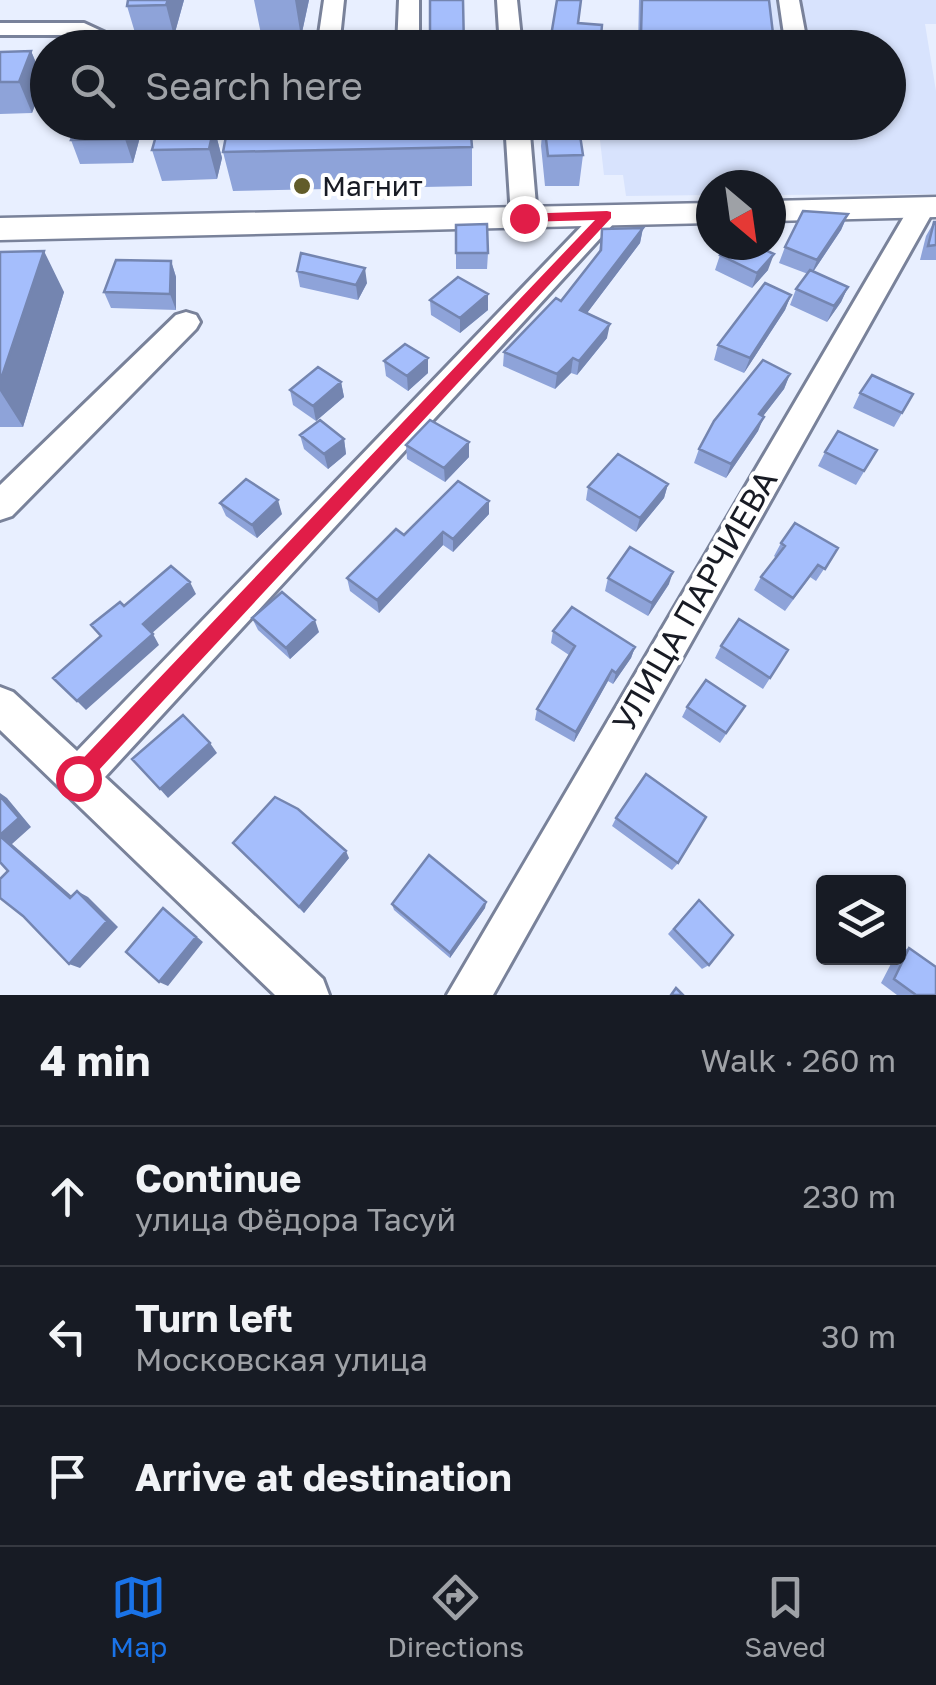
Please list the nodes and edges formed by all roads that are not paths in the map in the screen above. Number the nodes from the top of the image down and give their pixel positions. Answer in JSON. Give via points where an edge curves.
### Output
{"nodes":[{"id":1,"x":334,"y":0,"type":"edge"},
{"id":2,"x":409,"y":0,"type":"edge"},
{"id":3,"x":507,"y":0,"type":"edge"},
{"id":4,"x":788,"y":0,"type":"edge"},
{"id":5,"x":0,"y":29,"type":"edge"},
{"id":6,"x":86,"y":30,"type":"edge"},
{"id":7,"x":330,"y":30,"type":"edge"},
{"id":8,"x":408,"y":30,"type":"edge"},
{"id":9,"x":510,"y":30,"type":"edge"},
{"id":10,"x":794,"y":30,"type":"edge"},
{"id":11,"x":518,"y":140,"type":"edge"},
{"id":12,"x":929,"y":207,"type":"edge"},
{"id":13,"x":786,"y":211,"type":"edge"},
{"id":14,"x":696,"y":213,"type":"edge"},
{"id":15,"x":607,"y":215,"type":"junction"},
{"id":16,"x":524,"y":218,"type":"junction"},
{"id":17,"x":0,"y":229,"type":"edge"},
{"id":18,"x":186,"y":322,"type":"dead end"},
{"id":19,"x":0,"y":506,"type":"edge"},
{"id":20,"x":0,"y":705,"type":"edge"},
{"id":21,"x":78,"y":778,"type":"junction"},
{"id":22,"x":306,"y":995,"type":"edge"},
{"id":23,"x":469,"y":995,"type":"edge"}],
"edges":[{"from":1,"to":7,"type":"street"},
{"from":2,"to":8,"type":"street"},
{"from":3,"to":9,"type":"street"},
{"from":4,"to":10,"type":"street"},
{"from":5,"to":6,"type":"street"},
{"from":11,"to":16,"type":"street"},
{"from":12,"to":13,"type":"main road"},
{"from":12,"to":23,"type":"street","name":"УЛИЦА ПАРЧИЕВА"},
{"from":14,"to":15,"type":"main road"},
{"from":15,"to":16,"type":"main road"},
{"from":15,"to":21,"type":"street"},
{"from":16,"to":17,"type":"main road"},
{"from":18,"to":19,"type":"street"},
{"from":20,"to":21,"type":"street"},
{"from":21,"to":22,"type":"street"}]}
